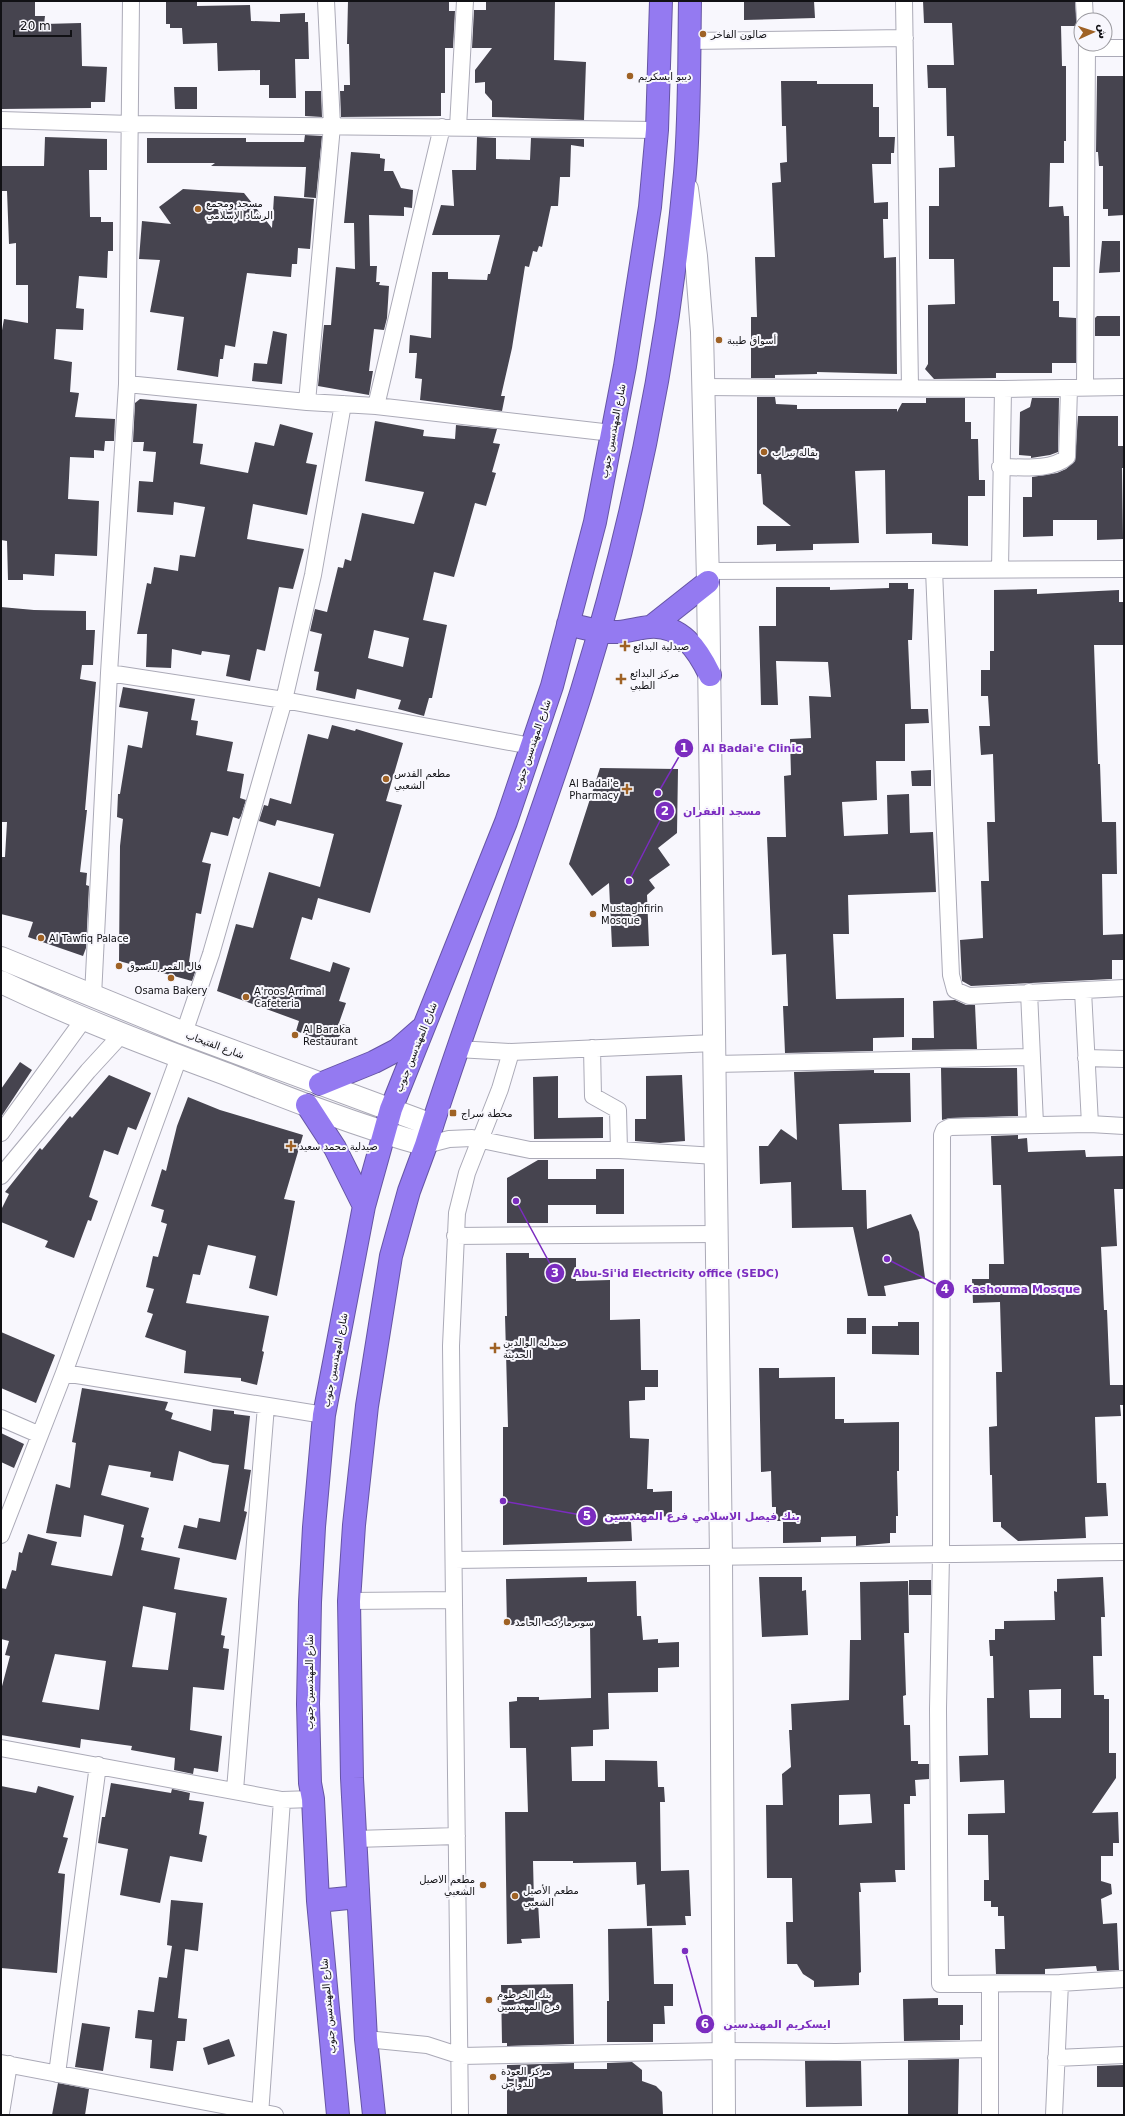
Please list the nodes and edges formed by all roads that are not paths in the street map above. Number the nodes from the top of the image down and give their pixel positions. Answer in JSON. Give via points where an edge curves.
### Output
{"nodes":[{"id":1,"x":131,"y":1,"type":"edge"},
{"id":2,"x":326,"y":1,"type":"edge"},
{"id":3,"x":465,"y":1,"type":"edge"},
{"id":4,"x":661,"y":1,"type":"edge"},
{"id":5,"x":690,"y":1,"type":"edge"},
{"id":6,"x":904,"y":1,"type":"edge"},
{"id":7,"x":1084,"y":1,"type":"edge"},
{"id":8,"x":1085,"y":12,"type":"edge"},
{"id":9,"x":905,"y":38,"type":"junction"},
{"id":10,"x":689,"y":41,"type":"junction"},
{"id":11,"x":1113,"y":47,"type":"edge"},
{"id":12,"x":1124,"y":48,"type":"edge"},
{"id":13,"x":1087,"y":52,"type":"edge"},
{"id":14,"x":1,"y":120,"type":"edge"},
{"id":15,"x":131,"y":124,"type":"junction"},
{"id":16,"x":332,"y":126,"type":"junction"},
{"id":17,"x":442,"y":127,"type":"junction"},
{"id":18,"x":458,"y":127,"type":"junction"},
{"id":19,"x":657,"y":130,"type":"junction"},
{"id":20,"x":685,"y":170,"type":"junction"},
{"id":21,"x":127,"y":384,"type":"junction"},
{"id":22,"x":704,"y":387,"type":"junction"},
{"id":23,"x":910,"y":387,"type":"junction"},
{"id":24,"x":1124,"y":387,"type":"edge"},
{"id":25,"x":1069,"y":388,"type":"junction"},
{"id":26,"x":1085,"y":388,"type":"junction"},
{"id":27,"x":1003,"y":389,"type":"junction"},
{"id":28,"x":307,"y":402,"type":"junction"},
{"id":29,"x":343,"y":404,"type":"junction"},
{"id":30,"x":376,"y":406,"type":"junction"},
{"id":31,"x":612,"y":433,"type":"junction"},
{"id":32,"x":1000,"y":467,"type":"junction"},
{"id":33,"x":1000,"y":569,"type":"junction"},
{"id":34,"x":1124,"y":569,"type":"edge"},
{"id":35,"x":934,"y":570,"type":"junction"},
{"id":36,"x":708,"y":576,"type":"junction"},
{"id":37,"x":568,"y":624,"type":"junction"},
{"id":38,"x":651,"y":627,"type":"junction"},
{"id":39,"x":599,"y":632,"type":"junction"},
{"id":40,"x":109,"y":673,"type":"junction"},
{"id":41,"x":710,"y":675,"type":"junction"},
{"id":42,"x":284,"y":700,"type":"junction"},
{"id":43,"x":531,"y":746,"type":"junction"},
{"id":44,"x":1,"y":958,"type":"edge"},
{"id":45,"x":1,"y":982,"type":"edge"},
{"id":46,"x":1124,"y":988,"type":"edge"},
{"id":47,"x":1083,"y":990,"type":"junction"},
{"id":48,"x":1029,"y":992,"type":"junction"},
{"id":49,"x":93,"y":996,"type":"junction"},
{"id":50,"x":84,"y":1019,"type":"junction"},
{"id":51,"x":425,"y":1025,"type":"junction"},
{"id":52,"x":184,"y":1033,"type":"junction"},
{"id":53,"x":122,"y":1034,"type":"junction"},
{"id":54,"x":592,"y":1048,"type":"junction"},
{"id":55,"x":457,"y":1049,"type":"junction"},
{"id":56,"x":511,"y":1052,"type":"junction"},
{"id":57,"x":714,"y":1053,"type":"junction"},
{"id":58,"x":179,"y":1057,"type":"junction"},
{"id":59,"x":1030,"y":1057,"type":"junction"},
{"id":60,"x":1086,"y":1058,"type":"junction"},
{"id":61,"x":1124,"y":1059,"type":"edge"},
{"id":62,"x":320,"y":1084,"type":"junction"},
{"id":63,"x":307,"y":1105,"type":"junction"},
{"id":64,"x":391,"y":1109,"type":"junction"},
{"id":65,"x":1035,"y":1124,"type":"junction"},
{"id":66,"x":1090,"y":1124,"type":"junction"},
{"id":67,"x":1124,"y":1126,"type":"edge"},
{"id":68,"x":1,"y":1133,"type":"edge"},
{"id":69,"x":383,"y":1133,"type":"junction"},
{"id":70,"x":429,"y":1135,"type":"junction"},
{"id":71,"x":480,"y":1139,"type":"junction"},
{"id":72,"x":619,"y":1150,"type":"junction"},
{"id":73,"x":716,"y":1156,"type":"junction"},
{"id":74,"x":4,"y":1168,"type":"edge"},
{"id":75,"x":364,"y":1206,"type":"junction"},
{"id":76,"x":717,"y":1234,"type":"junction"},
{"id":77,"x":455,"y":1236,"type":"junction"},
{"id":78,"x":64,"y":1374,"type":"junction"},
{"id":79,"x":266,"y":1406,"type":"junction"},
{"id":80,"x":324,"y":1415,"type":"junction"},
{"id":81,"x":1,"y":1418,"type":"edge"},
{"id":82,"x":40,"y":1435,"type":"junction"},
{"id":83,"x":1,"y":1535,"type":"edge"},
{"id":84,"x":1124,"y":1552,"type":"edge"},
{"id":85,"x":941,"y":1555,"type":"junction"},
{"id":86,"x":721,"y":1558,"type":"junction"},
{"id":87,"x":454,"y":1560,"type":"junction"},
{"id":88,"x":454,"y":1600,"type":"junction"},
{"id":89,"x":349,"y":1601,"type":"junction"},
{"id":90,"x":1,"y":1748,"type":"edge"},
{"id":91,"x":98,"y":1765,"type":"junction"},
{"id":92,"x":235,"y":1790,"type":"junction"},
{"id":93,"x":313,"y":1799,"type":"junction"},
{"id":94,"x":282,"y":1800,"type":"junction"},
{"id":95,"x":457,"y":1836,"type":"junction"},
{"id":96,"x":355,"y":1839,"type":"junction"},
{"id":97,"x":358,"y":1897,"type":"junction"},
{"id":98,"x":318,"y":1901,"type":"junction"},
{"id":99,"x":1124,"y":1979,"type":"edge"},
{"id":100,"x":1060,"y":1983,"type":"junction"},
{"id":101,"x":990,"y":1984,"type":"junction"},
{"id":102,"x":366,"y":2039,"type":"junction"},
{"id":103,"x":724,"y":2050,"type":"junction"},
{"id":104,"x":989,"y":2050,"type":"junction"},
{"id":105,"x":1124,"y":2055,"type":"edge"},
{"id":106,"x":461,"y":2056,"type":"junction"},
{"id":107,"x":1056,"y":2058,"type":"junction"},
{"id":108,"x":5,"y":2064,"type":"edge"},
{"id":109,"x":58,"y":2074,"type":"junction"},
{"id":110,"x":1,"y":2113,"type":"edge"},
{"id":111,"x":265,"y":2114,"type":"edge"},
{"id":112,"x":338,"y":2115,"type":"edge"},
{"id":113,"x":374,"y":2115,"type":"edge"},
{"id":114,"x":460,"y":2115,"type":"edge"},
{"id":115,"x":724,"y":2115,"type":"edge"},
{"id":116,"x":990,"y":2115,"type":"edge"},
{"id":117,"x":1054,"y":2115,"type":"edge"}],
"edges":[{"from":1,"to":15,"type":"street"},
{"from":2,"to":16,"type":"street"},
{"from":3,"to":18,"type":"street"},
{"from":4,"to":19,"type":"highway","name":"شارع المهندسين جنوب"},
{"from":5,"to":10,"type":"highway"},
{"from":6,"to":9,"type":"street"},
{"from":7,"to":8,"type":"street"},
{"from":9,"to":10,"type":"street"},
{"from":9,"to":23,"type":"street"},
{"from":10,"to":20,"type":"highway"},
{"from":11,"to":12,"type":"street"},
{"from":13,"to":26,"type":"street"},
{"from":14,"to":15,"type":"street"},
{"from":15,"to":16,"type":"street"},
{"from":15,"to":21,"type":"street"},
{"from":16,"to":17,"type":"street"},
{"from":16,"to":28,"type":"street"},
{"from":17,"to":18,"type":"street"},
{"from":17,"to":30,"type":"street"},
{"from":18,"to":19,"type":"street"},
{"from":19,"to":31,"type":"highway","name":"شارع المهندسين جنوب","via":[[650,207]]},
{"from":20,"to":22,"type":"street","via":[[698,272]]},
{"from":20,"to":39,"type":"highway","via":[[670,304],[653,409]]},
{"from":21,"to":28,"type":"street"},
{"from":21,"to":40,"type":"street"},
{"from":22,"to":23,"type":"street"},
{"from":22,"to":36,"type":"street"},
{"from":23,"to":27,"type":"street"},
{"from":24,"to":26,"type":"street"},
{"from":25,"to":26,"type":"street"},
{"from":25,"to":27,"type":"street"},
{"from":25,"to":32,"type":"street","via":[[1067,457],[1061,463],[1048,466]]},
{"from":27,"to":32,"type":"street"},
{"from":28,"to":29,"type":"street"},
{"from":29,"to":30,"type":"street"},
{"from":29,"to":42,"type":"street","via":[[313,575]]},
{"from":30,"to":31,"type":"street"},
{"from":31,"to":37,"type":"highway","name":"شارع المهندسين جنوب","via":[[595,522]]},
{"from":32,"to":33,"type":"street"},
{"from":33,"to":34,"type":"street"},
{"from":33,"to":35,"type":"street"},
{"from":35,"to":36,"type":"street"},
{"from":35,"to":48,"type":"street","via":[[952,982],[955,990],[969,996]]},
{"from":36,"to":38,"type":"highway"},
{"from":36,"to":41,"type":"street"},
{"from":37,"to":39,"type":"highway"},
{"from":37,"to":43,"type":"highway","name":"شارع المهندسين جنوب","via":[[552,686]]},
{"from":38,"to":39,"type":"highway"},
{"from":38,"to":41,"type":"highway","via":[[666,629],[683,636],[696,650]]},
{"from":39,"to":55,"type":"highway","via":[[532,838]]},
{"from":40,"to":42,"type":"street"},
{"from":40,"to":49,"type":"street"},
{"from":41,"to":57,"type":"street"},
{"from":42,"to":43,"type":"street"},
{"from":42,"to":52,"type":"street","via":[[211,954]]},
{"from":43,"to":51,"type":"highway","name":"شارع المهندسين جنوب","via":[[506,822]]},
{"from":44,"to":49,"type":"street","name":"شارع الفتيحاب"},
{"from":45,"to":50,"type":"street"},
{"from":46,"to":47,"type":"street"},
{"from":47,"to":48,"type":"street"},
{"from":47,"to":60,"type":"street"},
{"from":48,"to":59,"type":"street"},
{"from":49,"to":52,"type":"street","name":"شارع الفتيحاب"},
{"from":50,"to":53,"type":"street"},
{"from":50,"to":68,"type":"street"},
{"from":51,"to":62,"type":"highway","via":[[397,1050]]},
{"from":51,"to":64,"type":"highway","name":"شارع المهندسين جنوب"},
{"from":52,"to":62,"type":"street","name":"شارع الفتيحاب"},
{"from":53,"to":58,"type":"street"},
{"from":53,"to":74,"type":"street"},
{"from":54,"to":56,"type":"street"},
{"from":54,"to":57,"type":"street"},
{"from":54,"to":72,"type":"street","via":[[593,1096],[618,1110]]},
{"from":55,"to":56,"type":"street"},
{"from":55,"to":70,"type":"highway"},
{"from":56,"to":71,"type":"street","via":[[500,1089]]},
{"from":57,"to":59,"type":"street"},
{"from":57,"to":73,"type":"street"},
{"from":58,"to":63,"type":"street"},
{"from":58,"to":78,"type":"street"},
{"from":59,"to":65,"type":"street"},
{"from":60,"to":61,"type":"street"},
{"from":60,"to":66,"type":"street"},
{"from":62,"to":64,"type":"street","name":"شارع الفتيحاب"},
{"from":63,"to":69,"type":"street"},
{"from":63,"to":75,"type":"highway","via":[[335,1148]]},
{"from":64,"to":69,"type":"highway","name":"شارع المهندسين جنوب"},
{"from":64,"to":70,"type":"street","name":"شارع الفتيحاب"},
{"from":65,"to":66,"type":"street"},
{"from":65,"to":85,"type":"street","via":[[950,1127],[944,1130],[942,1135]]},
{"from":66,"to":67,"type":"street"},
{"from":69,"to":70,"type":"street"},
{"from":69,"to":75,"type":"highway","name":"شارع المهندسين جنوب"},
{"from":70,"to":71,"type":"street","via":[[449,1139]]},
{"from":70,"to":89,"type":"highway","via":[[408,1191],[391,1256],[367,1406],[354,1524]]},
{"from":71,"to":72,"type":"street","via":[[530,1150]]},
{"from":71,"to":77,"type":"street","via":[[465,1180],[457,1213]]},
{"from":72,"to":73,"type":"street"},
{"from":73,"to":76,"type":"street"},
{"from":75,"to":80,"type":"highway","name":"شارع المهندسين جنوب"},
{"from":76,"to":77,"type":"street"},
{"from":76,"to":86,"type":"street"},
{"from":77,"to":87,"type":"street","via":[[451,1346]]},
{"from":78,"to":79,"type":"street"},
{"from":78,"to":82,"type":"street"},
{"from":79,"to":80,"type":"street"},
{"from":79,"to":92,"type":"street"},
{"from":80,"to":93,"type":"highway","name":"شارع المهندسين جنوب","via":[[310,1602],[308,1704],[310,1783]]},
{"from":81,"to":82,"type":"street"},
{"from":82,"to":83,"type":"street"},
{"from":84,"to":85,"type":"street"},
{"from":85,"to":86,"type":"street"},
{"from":85,"to":101,"type":"street","via":[[938,1709],[939,1981],[943,1984]]},
{"from":86,"to":87,"type":"street"},
{"from":86,"to":103,"type":"street"},
{"from":87,"to":88,"type":"street"},
{"from":88,"to":89,"type":"street"},
{"from":88,"to":95,"type":"street"},
{"from":89,"to":96,"type":"highway","via":[[349,1699]]},
{"from":90,"to":91,"type":"street"},
{"from":91,"to":92,"type":"street"},
{"from":91,"to":109,"type":"street"},
{"from":92,"to":94,"type":"street"},
{"from":93,"to":94,"type":"street"},
{"from":93,"to":98,"type":"highway","name":"شارع المهندسين جنوب"},
{"from":94,"to":111,"type":"street"},
{"from":95,"to":96,"type":"street"},
{"from":95,"to":106,"type":"street"},
{"from":96,"to":97,"type":"highway"},
{"from":97,"to":98,"type":"highway"},
{"from":97,"to":102,"type":"highway"},
{"from":98,"to":112,"type":"highway","name":"شارع المهندسين جنوب"},
{"from":99,"to":100,"type":"street"},
{"from":100,"to":101,"type":"street"},
{"from":100,"to":107,"type":"street"},
{"from":101,"to":104,"type":"street"},
{"from":102,"to":106,"type":"street","via":[[427,2045]]},
{"from":102,"to":113,"type":"highway"},
{"from":103,"to":104,"type":"street"},
{"from":103,"to":106,"type":"street"},
{"from":103,"to":115,"type":"street"},
{"from":104,"to":116,"type":"street"},
{"from":105,"to":107,"type":"street"},
{"from":106,"to":114,"type":"street"},
{"from":107,"to":117,"type":"street"},
{"from":108,"to":109,"type":"street"},
{"from":108,"to":110,"type":"street"},
{"from":109,"to":111,"type":"street"}]}
